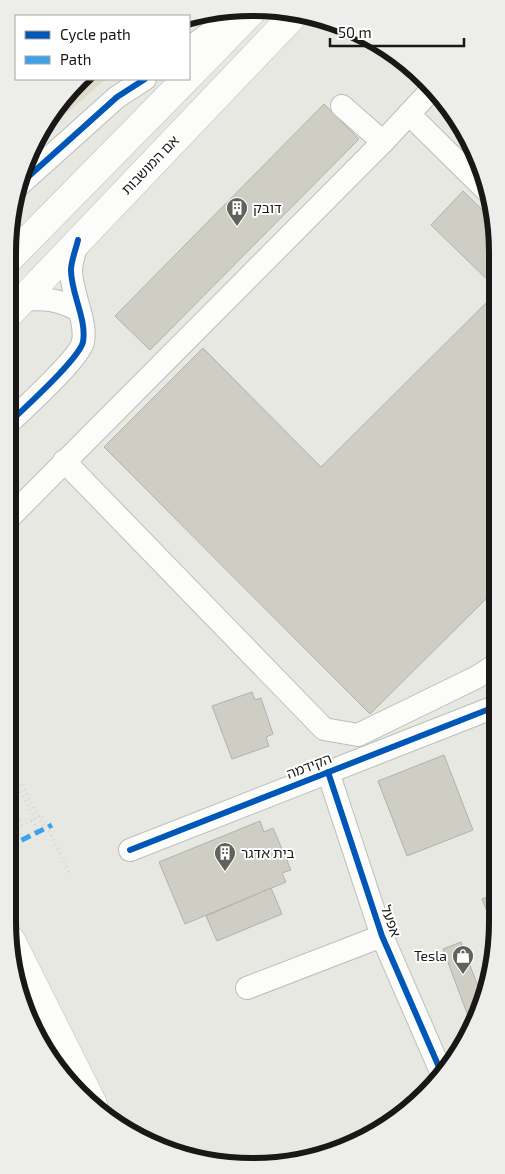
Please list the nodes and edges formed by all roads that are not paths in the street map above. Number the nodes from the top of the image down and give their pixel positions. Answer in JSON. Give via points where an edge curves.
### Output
{"nodes":[{"id":1,"x":247,"y":16,"type":"edge"},
{"id":2,"x":231,"y":17,"type":"edge"},
{"id":3,"x":290,"y":19,"type":"edge"},
{"id":4,"x":194,"y":42,"type":"edge"},
{"id":5,"x":190,"y":75,"type":"edge"},
{"id":6,"x":144,"y":80,"type":"edge"},
{"id":7,"x":185,"y":80,"type":"edge"},
{"id":8,"x":427,"y":94,"type":"edge"},
{"id":9,"x":342,"y":106,"type":"dead end"},
{"id":10,"x":409,"y":114,"type":"junction"},
{"id":11,"x":383,"y":142,"type":"junction"},
{"id":12,"x":29,"y":176,"type":"edge"},
{"id":13,"x":478,"y":182,"type":"edge"},
{"id":14,"x":78,"y":240,"type":"junction"},
{"id":15,"x":16,"y":252,"type":"edge"},
{"id":16,"x":16,"y":306,"type":"edge"},
{"id":17,"x":16,"y":308,"type":"edge"},
{"id":18,"x":78,"y":310,"type":"junction"},
{"id":19,"x":16,"y":416,"type":"edge"},
{"id":20,"x":64,"y":461,"type":"junction"},
{"id":21,"x":16,"y":511,"type":"edge"},
{"id":22,"x":489,"y":669,"type":"edge"},
{"id":23,"x":489,"y":709,"type":"edge"},
{"id":24,"x":328,"y":772,"type":"junction"},
{"id":25,"x":130,"y":850,"type":"dead end"},
{"id":26,"x":382,"y":936,"type":"junction"},
{"id":27,"x":19,"y":955,"type":"edge"},
{"id":28,"x":247,"y":988,"type":"dead end"},
{"id":29,"x":439,"y":1067,"type":"edge"},
{"id":30,"x":86,"y":1090,"type":"edge"}],
"edges":[{"from":1,"to":5,"type":"main road"},
{"from":2,"to":4,"type":"street"},
{"from":3,"to":14,"type":"main road","name":"אם המושבות"},
{"from":6,"to":12,"type":"street","via":[[117,98]]},
{"from":7,"to":15,"type":"main road"},
{"from":8,"to":10,"type":"street"},
{"from":9,"to":11,"type":"street"},
{"from":10,"to":11,"type":"street"},
{"from":10,"to":13,"type":"street"},
{"from":11,"to":20,"type":"street"},
{"from":14,"to":16,"type":"main road","name":"אם המושבות"},
{"from":14,"to":18,"type":"street","via":[[71,269]]},
{"from":17,"to":18,"type":"street","via":[[45,298]]},
{"from":18,"to":19,"type":"street","via":[[83,343],[74,358]]},
{"from":20,"to":21,"type":"street"},
{"from":20,"to":22,"type":"street","via":[[324,729],[358,735]]},
{"from":23,"to":24,"type":"street","name":"הקידמה"},
{"from":24,"to":25,"type":"street","name":"הקידמה"},
{"from":24,"to":26,"type":"street","name":"אפעל"},
{"from":26,"to":28,"type":"street"},
{"from":26,"to":29,"type":"street","name":"אפעל"},
{"from":27,"to":30,"type":"main road"}]}
